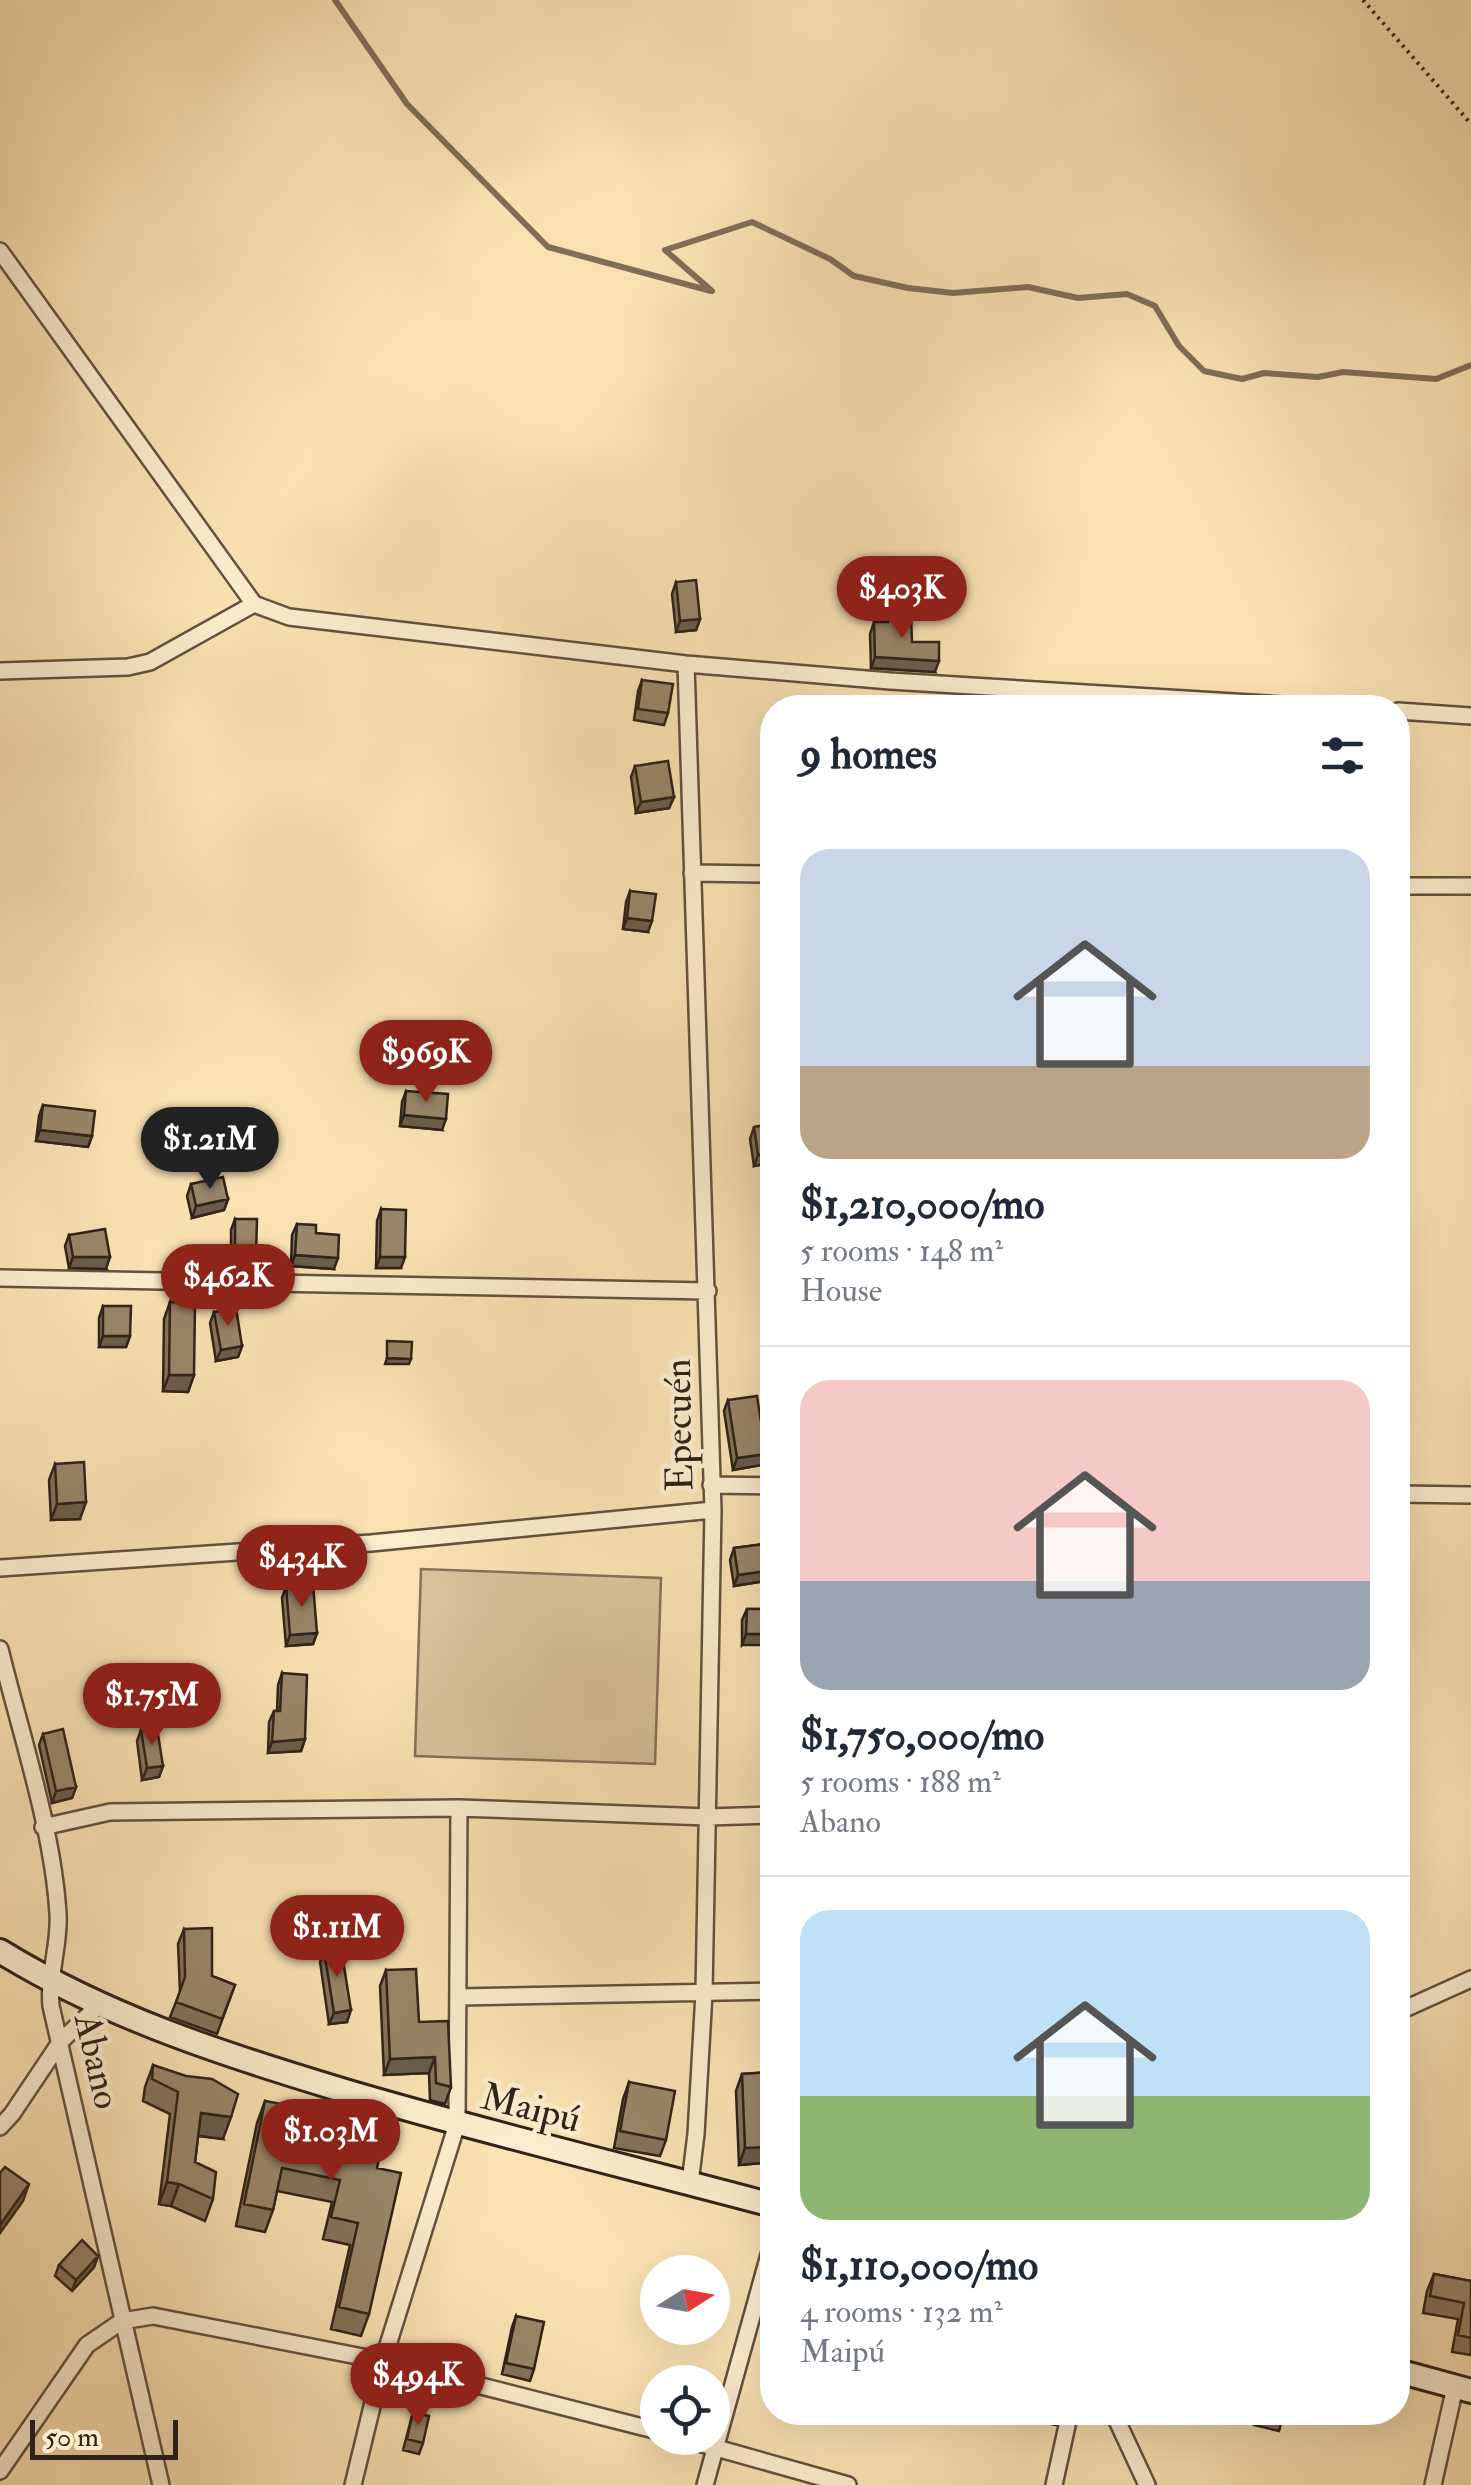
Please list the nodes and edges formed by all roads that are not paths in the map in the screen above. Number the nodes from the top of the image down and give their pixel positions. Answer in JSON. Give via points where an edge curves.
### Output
{"nodes":[{"id":1,"x":0,"y":251,"type":"edge"},
{"id":2,"x":254,"y":604,"type":"junction"},
{"id":3,"x":686,"y":664,"type":"junction"},
{"id":4,"x":1,"y":668,"type":"edge"},
{"id":5,"x":1119,"y":695,"type":"edge"},
{"id":6,"x":1410,"y":713,"type":"edge"},
{"id":7,"x":1471,"y":716,"type":"edge"},
{"id":8,"x":692,"y":872,"type":"junction"},
{"id":9,"x":760,"y":874,"type":"edge"},
{"id":10,"x":1410,"y":886,"type":"edge"},
{"id":11,"x":1471,"y":886,"type":"edge"},
{"id":12,"x":0,"y":1278,"type":"edge"},
{"id":13,"x":708,"y":1290,"type":"junction"},
{"id":14,"x":711,"y":1485,"type":"junction"},
{"id":15,"x":760,"y":1486,"type":"edge"},
{"id":16,"x":1410,"y":1494,"type":"edge"},
{"id":17,"x":1471,"y":1495,"type":"edge"},
{"id":18,"x":713,"y":1510,"type":"junction"},
{"id":19,"x":0,"y":1568,"type":"edge"},
{"id":20,"x":0,"y":1649,"type":"edge"},
{"id":21,"x":459,"y":1808,"type":"junction"},
{"id":22,"x":760,"y":1815,"type":"edge"},
{"id":23,"x":708,"y":1816,"type":"junction"},
{"id":24,"x":43,"y":1827,"type":"junction"},
{"id":25,"x":0,"y":1951,"type":"edge"},
{"id":26,"x":1471,"y":1978,"type":"edge"},
{"id":27,"x":48,"y":1980,"type":"junction"},
{"id":28,"x":704,"y":1992,"type":"junction"},
{"id":29,"x":760,"y":1992,"type":"edge"},
{"id":30,"x":459,"y":1996,"type":"junction"},
{"id":31,"x":99,"y":2006,"type":"junction"},
{"id":32,"x":1410,"y":2006,"type":"edge"},
{"id":33,"x":61,"y":2041,"type":"junction"},
{"id":34,"x":457,"y":2124,"type":"junction"},
{"id":35,"x":0,"y":2126,"type":"edge"},
{"id":36,"x":690,"y":2183,"type":"junction"},
{"id":37,"x":760,"y":2201,"type":"edge"},
{"id":38,"x":760,"y":2287,"type":"edge"},
{"id":39,"x":122,"y":2320,"type":"junction"},
{"id":40,"x":383,"y":2360,"type":"junction"},
{"id":41,"x":1410,"y":2374,"type":"edge"},
{"id":42,"x":1463,"y":2389,"type":"edge"},
{"id":43,"x":730,"y":2396,"type":"edge"},
{"id":44,"x":1067,"y":2425,"type":"edge"},
{"id":45,"x":1118,"y":2425,"type":"edge"},
{"id":46,"x":640,"y":2427,"type":"edge"},
{"id":47,"x":730,"y":2450,"type":"edge"},
{"id":48,"x":713,"y":2455,"type":"edge"},
{"id":49,"x":0,"y":2471,"type":"edge"},
{"id":50,"x":161,"y":2485,"type":"edge"},
{"id":51,"x":354,"y":2485,"type":"edge"},
{"id":52,"x":705,"y":2485,"type":"edge"},
{"id":53,"x":848,"y":2485,"type":"edge"},
{"id":54,"x":1054,"y":2485,"type":"edge"},
{"id":55,"x":1146,"y":2485,"type":"edge"},
{"id":56,"x":1433,"y":2485,"type":"edge"}],
"edges":[{"from":1,"to":2,"type":"street"},
{"from":2,"to":3,"type":"street","via":[[289,617]]},
{"from":2,"to":4,"type":"street","via":[[150,662]]},
{"from":3,"to":5,"type":"street"},
{"from":3,"to":8,"type":"street","name":"Epecuén"},
{"from":6,"to":7,"type":"street"},
{"from":8,"to":9,"type":"street"},
{"from":8,"to":13,"type":"street","name":"Epecuén"},
{"from":10,"to":11,"type":"street"},
{"from":12,"to":13,"type":"street"},
{"from":13,"to":14,"type":"street","name":"Epecuén"},
{"from":14,"to":15,"type":"street"},
{"from":14,"to":18,"type":"street","name":"Epecuén"},
{"from":16,"to":17,"type":"street"},
{"from":18,"to":19,"type":"street","via":[[370,1543]]},
{"from":18,"to":23,"type":"street","name":"Epecuén"},
{"from":20,"to":24,"type":"street","name":"Abano"},
{"from":21,"to":23,"type":"street"},
{"from":21,"to":24,"type":"street","via":[[110,1812]]},
{"from":21,"to":30,"type":"street"},
{"from":22,"to":23,"type":"street"},
{"from":23,"to":28,"type":"street","name":"Epecuén"},
{"from":24,"to":27,"type":"street","name":"Abano","via":[[58,1918]]},
{"from":25,"to":27,"type":"main road","name":"Maipú"},
{"from":26,"to":32,"type":"street"},
{"from":27,"to":31,"type":"main road","name":"Maipú"},
{"from":27,"to":33,"type":"street","name":"Abano"},
{"from":28,"to":29,"type":"street"},
{"from":28,"to":30,"type":"street"},
{"from":28,"to":36,"type":"street","name":"Epecuén"},
{"from":30,"to":34,"type":"street"},
{"from":31,"to":33,"type":"street"},
{"from":31,"to":34,"type":"main road","name":"Maipú","via":[[211,2049]]},
{"from":33,"to":35,"type":"street"},
{"from":33,"to":39,"type":"street","name":"Abano"},
{"from":34,"to":36,"type":"main road","name":"Maipú"},
{"from":34,"to":40,"type":"street"},
{"from":36,"to":37,"type":"main road","name":"Maipú"},
{"from":38,"to":43,"type":"street"},
{"from":39,"to":40,"type":"street","via":[[154,2316]]},
{"from":39,"to":49,"type":"street","via":[[87,2345]]},
{"from":39,"to":50,"type":"street","name":"Abano"},
{"from":40,"to":46,"type":"street"},
{"from":40,"to":51,"type":"street"},
{"from":41,"to":42,"type":"main road"},
{"from":42,"to":56,"type":"street"},
{"from":44,"to":54,"type":"street"},
{"from":45,"to":55,"type":"street"},
{"from":47,"to":53,"type":"street"},
{"from":48,"to":52,"type":"street"}]}
